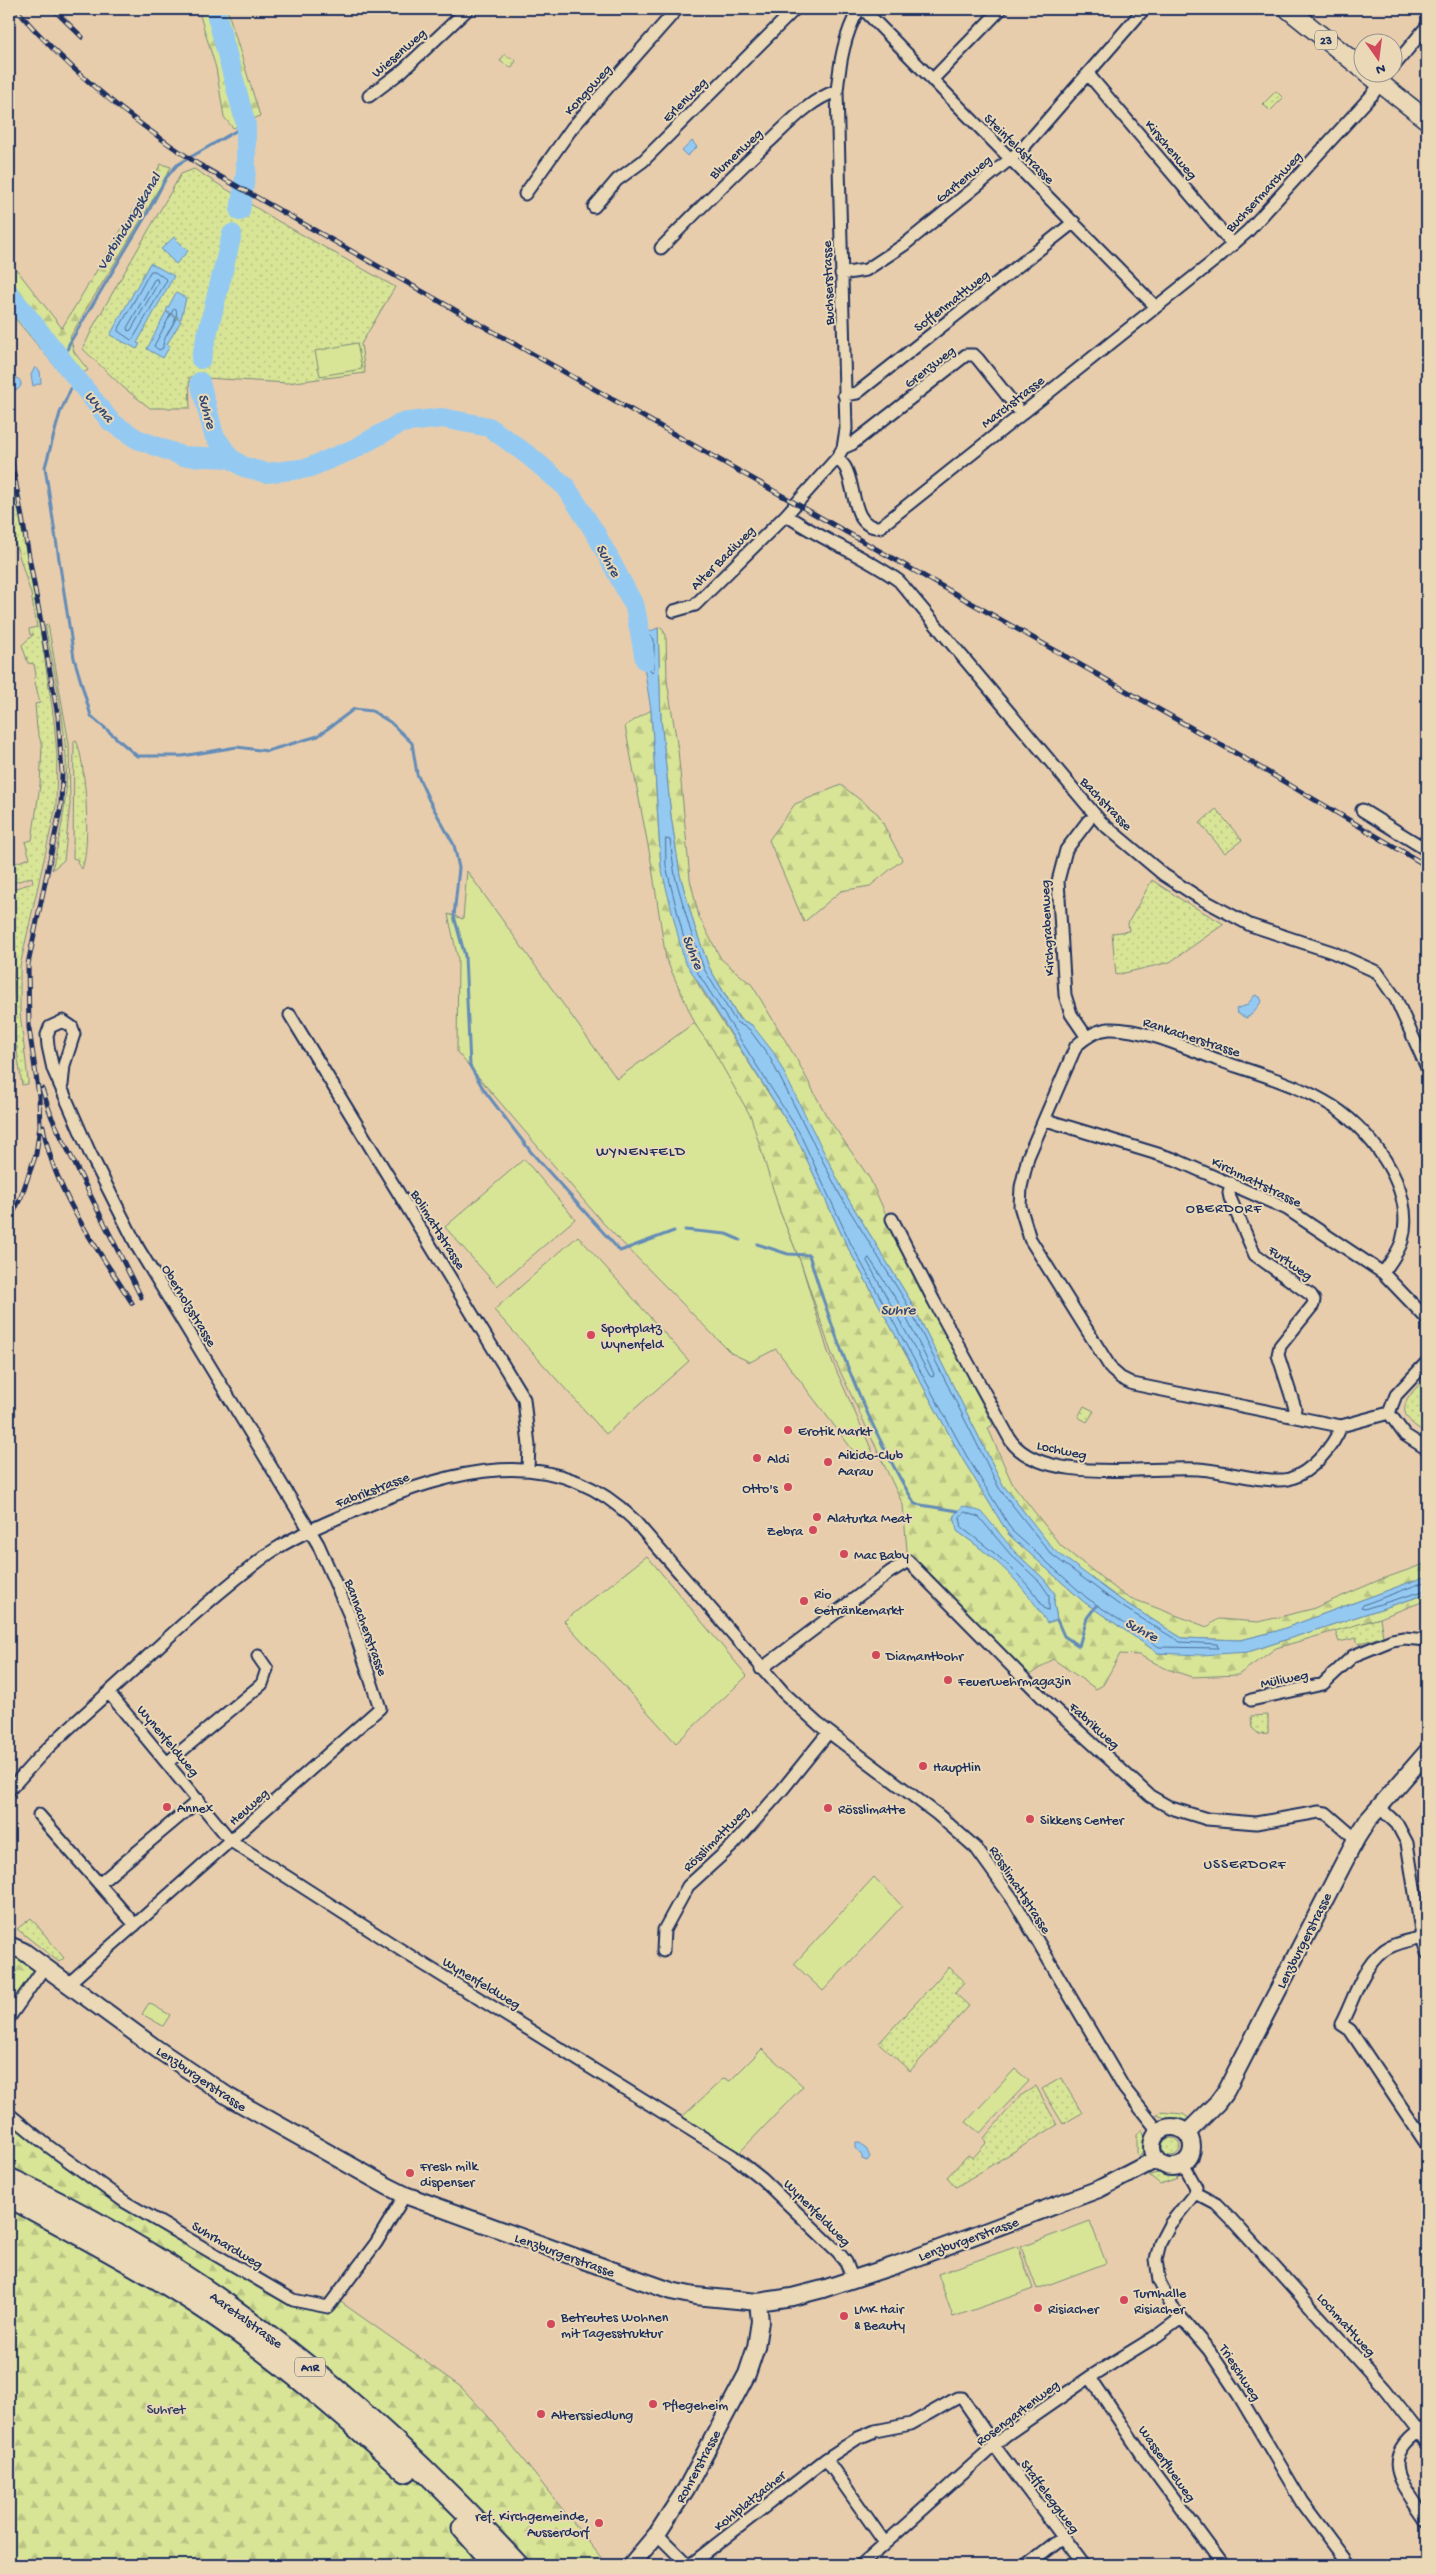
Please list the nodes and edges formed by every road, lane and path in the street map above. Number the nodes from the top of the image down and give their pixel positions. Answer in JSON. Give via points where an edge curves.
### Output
{"nodes":[{"id":1,"x":468,"y":9,"type":"edge"},
{"id":2,"x":677,"y":9,"type":"edge"},
{"id":3,"x":795,"y":9,"type":"edge"},
{"id":4,"x":858,"y":9,"type":"edge"},
{"id":5,"x":863,"y":9,"type":"edge"},
{"id":6,"x":1001,"y":9,"type":"edge"},
{"id":7,"x":1144,"y":9,"type":"edge"},
{"id":8,"x":1288,"y":9,"type":"edge"},
{"id":9,"x":1427,"y":26,"type":"edge"},
{"id":10,"x":1404,"y":54,"type":"edge"},
{"id":11,"x":1354,"y":62,"type":"edge"},
{"id":12,"x":1088,"y":74,"type":"junction"},
{"id":13,"x":932,"y":80,"type":"junction"},
{"id":14,"x":1381,"y":82,"type":"edge"},
{"id":15,"x":1389,"y":82,"type":"edge"},
{"id":16,"x":837,"y":91,"type":"junction"},
{"id":17,"x":369,"y":96,"type":"dead end"},
{"id":18,"x":1427,"y":120,"type":"edge"},
{"id":19,"x":1009,"y":160,"type":"junction"},
{"id":20,"x":525,"y":194,"type":"dead end"},
{"id":21,"x":594,"y":207,"type":"dead end"},
{"id":22,"x":1074,"y":222,"type":"junction"},
{"id":23,"x":1233,"y":245,"type":"junction"},
{"id":24,"x":661,"y":248,"type":"dead end"},
{"id":25,"x":841,"y":274,"type":"junction"},
{"id":26,"x":1156,"y":307,"type":"junction"},
{"id":27,"x":844,"y":395,"type":"junction"},
{"id":28,"x":1021,"y":413,"type":"junction"},
{"id":29,"x":840,"y":453,"type":"junction"},
{"id":30,"x":786,"y":515,"type":"junction"},
{"id":31,"x":674,"y":611,"type":"dead end"},
{"id":32,"x":1362,"y":810,"type":"dead end"},
{"id":33,"x":1088,"y":822,"type":"dead end"},
{"id":34,"x":1427,"y":850,"type":"edge"},
{"id":35,"x":290,"y":1015,"type":"dead end"},
{"id":36,"x":1086,"y":1036,"type":"junction"},
{"id":37,"x":1427,"y":1068,"type":"edge"},
{"id":38,"x":62,"y":1085,"type":"junction"},
{"id":39,"x":1046,"y":1120,"type":"junction"},
{"id":40,"x":1231,"y":1183,"type":"junction"},
{"id":41,"x":892,"y":1218,"type":"dead end"},
{"id":42,"x":1383,"y":1274,"type":"junction"},
{"id":43,"x":1427,"y":1318,"type":"edge"},
{"id":44,"x":1427,"y":1362,"type":"edge"},
{"id":45,"x":1389,"y":1413,"type":"junction"},
{"id":46,"x":1294,"y":1416,"type":"junction"},
{"id":47,"x":1341,"y":1426,"type":"junction"},
{"id":48,"x":1427,"y":1449,"type":"edge"},
{"id":49,"x":528,"y":1469,"type":"junction"},
{"id":50,"x":309,"y":1530,"type":"junction"},
{"id":51,"x":1427,"y":1640,"type":"edge"},
{"id":52,"x":258,"y":1656,"type":"dead end"},
{"id":53,"x":761,"y":1669,"type":"junction"},
{"id":54,"x":109,"y":1693,"type":"junction"},
{"id":55,"x":1251,"y":1700,"type":"dead end"},
{"id":56,"x":380,"y":1708,"type":"joint"},
{"id":57,"x":828,"y":1733,"type":"junction"},
{"id":58,"x":1427,"y":1752,"type":"edge"},
{"id":59,"x":168,"y":1762,"type":"junction"},
{"id":60,"x":9,"y":1790,"type":"edge"},
{"id":61,"x":199,"y":1800,"type":"junction"},
{"id":62,"x":1379,"y":1807,"type":"junction"},
{"id":63,"x":39,"y":1815,"type":"dead end"},
{"id":64,"x":1356,"y":1839,"type":"junction"},
{"id":65,"x":231,"y":1841,"type":"junction"},
{"id":66,"x":99,"y":1884,"type":"junction"},
{"id":67,"x":135,"y":1925,"type":"junction"},
{"id":68,"x":9,"y":1934,"type":"edge"},
{"id":69,"x":1422,"y":1938,"type":"junction"},
{"id":70,"x":16,"y":1948,"type":"edge"},
{"id":71,"x":663,"y":1951,"type":"dead end"},
{"id":72,"x":1427,"y":1953,"type":"edge"},
{"id":73,"x":45,"y":1966,"type":"junction"},
{"id":74,"x":68,"y":1984,"type":"junction"},
{"id":75,"x":9,"y":2018,"type":"edge"},
{"id":76,"x":9,"y":2114,"type":"edge"},
{"id":77,"x":1159,"y":2132,"type":"junction"},
{"id":78,"x":1187,"y":2133,"type":"junction"},
{"id":79,"x":1427,"y":2145,"type":"edge"},
{"id":80,"x":1157,"y":2159,"type":"junction"},
{"id":81,"x":1183,"y":2164,"type":"junction"},
{"id":82,"x":9,"y":2179,"type":"edge"},
{"id":83,"x":1195,"y":2193,"type":"junction"},
{"id":84,"x":406,"y":2195,"type":"junction"},
{"id":85,"x":9,"y":2196,"type":"edge"},
{"id":86,"x":853,"y":2280,"type":"junction"},
{"id":87,"x":758,"y":2302,"type":"junction"},
{"id":88,"x":1181,"y":2318,"type":"junction"},
{"id":89,"x":1090,"y":2376,"type":"junction"},
{"id":90,"x":1423,"y":2429,"type":"edge"},
{"id":91,"x":1427,"y":2443,"type":"edge"},
{"id":92,"x":994,"y":2445,"type":"junction"},
{"id":93,"x":826,"y":2459,"type":"junction"},
{"id":94,"x":1427,"y":2520,"type":"edge"},
{"id":95,"x":657,"y":2534,"type":"junction"},
{"id":96,"x":1062,"y":2537,"type":"junction"},
{"id":97,"x":885,"y":2543,"type":"junction"},
{"id":98,"x":496,"y":2565,"type":"edge"},
{"id":99,"x":517,"y":2565,"type":"edge"},
{"id":100,"x":631,"y":2565,"type":"edge"},
{"id":101,"x":689,"y":2565,"type":"edge"},
{"id":102,"x":861,"y":2565,"type":"edge"},
{"id":103,"x":1027,"y":2565,"type":"edge"},
{"id":104,"x":1084,"y":2565,"type":"edge"},
{"id":105,"x":1223,"y":2565,"type":"edge"},
{"id":106,"x":1349,"y":2565,"type":"edge"}],
"edges":[{"from":1,"to":17,"type":"street","name":"Wiesenweg","via":[[402,71]]},
{"from":2,"to":20,"type":"street","name":"Kongoweg","via":[[572,128]]},
{"from":3,"to":21,"type":"street","name":"Erlenweg","via":[[643,161],[617,180]]},
{"from":4,"to":16,"type":"street","name":"Buchserstrasse","via":[[840,56]]},
{"from":5,"to":13,"type":"street","name":"Steinfeldstrasse"},
{"from":6,"to":13,"type":"street"},
{"from":7,"to":12,"type":"street","name":"Gartenweg"},
{"from":8,"to":11,"type":"main road","number":"23"},
{"from":9,"to":10,"type":"street"},
{"from":12,"to":19,"type":"street","name":"Gartenweg"},
{"from":12,"to":23,"type":"street","name":"Kirschenweg"},
{"from":13,"to":19,"type":"street","name":"Steinfeldstrasse"},
{"from":14,"to":23,"type":"street","name":"Buchsermarchweg"},
{"from":15,"to":18,"type":"main road","number":"23"},
{"from":16,"to":24,"type":"street","name":"Blumenweg","via":[[822,96],[781,130],[719,187]]},
{"from":16,"to":25,"type":"street","name":"Buchserstrasse"},
{"from":19,"to":22,"type":"street","name":"Steinfeldstrasse"},
{"from":19,"to":25,"type":"street","name":"Gartenweg","via":[[904,245],[866,270]]},
{"from":22,"to":26,"type":"street","name":"Steinfeldstrasse"},
{"from":22,"to":27,"type":"street","name":"Soffenmattweg","via":[[858,393]]},
{"from":23,"to":26,"type":"street","name":"Buchsermarchweg"},
{"from":25,"to":27,"type":"street","name":"Buchserstrasse"},
{"from":26,"to":28,"type":"street","name":"Marchstrasse"},
{"from":27,"to":29,"type":"street","name":"Buchserstrasse","via":[[846,429]]},
{"from":28,"to":29,"type":"street","name":"Grenzweg","via":[[978,358],[966,355]]},
{"from":28,"to":29,"type":"street","name":"Marchstrasse","via":[[880,527],[872,528],[865,524]]},
{"from":29,"to":30,"type":"street","name":"Alter Badiweg"},
{"from":30,"to":31,"type":"street","name":"Alter Badiweg","via":[[696,605]]},
{"from":30,"to":37,"type":"street","name":"Bachstrasse","via":[[875,564],[899,581],[1095,815],[1164,875],[1198,898],[1250,925],[1332,952],[1376,972],[1396,1000]]},
{"from":32,"to":34,"type":"street"},
{"from":33,"to":36,"type":"street","name":"Kirchgrabenweg","via":[[1066,850],[1058,881],[1065,995],[1071,1014]]},
{"from":35,"to":49,"type":"street","name":"Bolimattstrasse","via":[[524,1399]]},
{"from":36,"to":39,"type":"street","via":[[1076,1046],[1066,1067]]},
{"from":36,"to":42,"type":"street","name":"Rankacherstrasse","via":[[1109,1029],[1126,1030],[1166,1041],[1324,1100],[1351,1118],[1387,1163],[1404,1209],[1402,1241]]},
{"from":38,"to":38,"type":"street","name":"Oberholzstrasse","via":[[64,1065],[74,1034],[72,1027],[62,1021],[50,1027],[47,1035],[49,1056]]},
{"from":38,"to":50,"type":"street","name":"Oberholzstrasse","via":[[89,1151],[138,1248]]},
{"from":39,"to":40,"type":"street","name":"Kirchmattstrasse","via":[[1150,1150]]},
{"from":39,"to":46,"type":"street","via":[[1028,1157],[1020,1206],[1030,1239],[1112,1370],[1133,1384]]},
{"from":40,"to":42,"type":"street","name":"Kirchmattstrasse","via":[[1287,1209]]},
{"from":40,"to":46,"type":"street","name":"Furtweg","via":[[1228,1193],[1255,1255],[1314,1300],[1280,1346],[1278,1355],[1295,1408]]},
{"from":41,"to":47,"type":"street","name":"Lochweg","via":[[1011,1441],[1018,1452],[1027,1457],[1099,1471],[1200,1469],[1287,1479],[1312,1466]]},
{"from":42,"to":43,"type":"street","name":"Kirchmattstrasse"},
{"from":44,"to":45,"type":"street","via":[[1396,1395]]},
{"from":45,"to":47,"type":"street"},
{"from":45,"to":48,"type":"street","via":[[1406,1435]]},
{"from":46,"to":47,"type":"street"},
{"from":49,"to":50,"type":"street","name":"Fabrikstrasse","via":[[475,1471],[433,1482],[384,1498]]},
{"from":49,"to":53,"type":"street","name":"Fabrikstrasse","via":[[570,1479],[595,1489],[617,1504]]},
{"from":50,"to":54,"type":"street","name":"Fabrikstrasse","via":[[273,1550],[217,1595]]},
{"from":50,"to":56,"type":"street","name":"Bannacherstrasse","via":[[350,1614]]},
{"from":51,"to":55,"type":"street","name":"Müliweg","via":[[1392,1640],[1353,1656],[1323,1684]]},
{"from":52,"to":59,"type":"street","via":[[267,1668],[262,1684]]},
{"from":53,"to":57,"type":"street","name":"Rösslimattstrasse"},
{"from":53,"to":64,"type":"street","name":"Fabrikweg","via":[[908,1561],[1048,1703],[1150,1796],[1171,1808],[1207,1819],[1256,1823],[1319,1812],[1326,1814]]},
{"from":54,"to":59,"type":"street","name":"Wynenfeldweg"},
{"from":54,"to":60,"type":"street","name":"Fabrikstrasse","via":[[45,1751]]},
{"from":56,"to":65,"type":"street","name":"Heuweg"},
{"from":57,"to":71,"type":"street","name":"Rösslimattweg","via":[[733,1845],[688,1886],[664,1930]]},
{"from":57,"to":77,"type":"street","name":"Rösslimattstrasse","via":[[937,1814],[976,1848],[1014,1901],[1124,2088]]},
{"from":58,"to":62,"type":"main road","name":"Lenzburgerstrasse"},
{"from":59,"to":61,"type":"street","name":"Wynenfeldweg"},
{"from":61,"to":65,"type":"street","name":"Wynenfeldweg"},
{"from":61,"to":66,"type":"street"},
{"from":62,"to":64,"type":"main road","name":"Lenzburgerstrasse"},
{"from":62,"to":69,"type":"street","via":[[1397,1824],[1408,1843]]},
{"from":63,"to":66,"type":"street"},
{"from":64,"to":78,"type":"main road","name":"Lenzburgerstrasse","via":[[1226,2091]]},
{"from":65,"to":67,"type":"street","name":"Heuweg"},
{"from":65,"to":86,"type":"street","name":"Wynenfeldweg","via":[[733,2156],[762,2179],[838,2252]]},
{"from":66,"to":67,"type":"street"},
{"from":67,"to":74,"type":"street","name":"Heuweg"},
{"from":68,"to":70,"type":"main road","name":"Lenzburgerstrasse","via":[[20,1943]]},
{"from":69,"to":72,"type":"street"},
{"from":69,"to":79,"type":"street","via":[[1399,1943],[1378,1956],[1341,2024],[1350,2030]]},
{"from":70,"to":73,"type":"main road","name":"Lenzburgerstrasse"},
{"from":73,"to":74,"type":"main road","name":"Lenzburgerstrasse"},
{"from":73,"to":75,"type":"street"},
{"from":74,"to":84,"type":"main road","name":"Lenzburgerstrasse","via":[[229,2097]]},
{"from":76,"to":84,"type":"street","name":"Suhrhardweg","via":[[125,2202],[293,2300],[328,2307],[376,2243]]},
{"from":77,"to":78,"type":"main road","via":[[1170,2127]]},
{"from":77,"to":80,"type":"main road","via":[[1153,2145]]},
{"from":78,"to":81,"type":"main road","via":[[1192,2150]]},
{"from":80,"to":81,"type":"main road","via":[[1167,2166]]},
{"from":80,"to":86,"type":"main road","name":"Lenzburgerstrasse","via":[[1099,2189]]},
{"from":81,"to":83,"type":"street","via":[[1196,2187]]},
{"from":82,"to":99,"type":"highway","name":"Aaretalstrasse","number":"A1R","via":[[71,2210],[194,2282],[280,2342],[376,2423]]},
{"from":83,"to":88,"type":"street","name":"Trieschweg","via":[[1166,2231],[1156,2259],[1162,2288]]},
{"from":83,"to":90,"type":"street","name":"Lochmattweg","via":[[1211,2200],[1231,2219]]},
{"from":84,"to":87,"type":"main road","name":"Lenzburgerstrasse","via":[[672,2291],[718,2300]]},
{"from":85,"to":98,"type":"highway","name":"Aaretalstrasse","number":"A1R","via":[[166,2283],[257,2345],[335,2407],[406,2471]]},
{"from":86,"to":87,"type":"main road","name":"Lenzburgerstrasse","via":[[798,2296]]},
{"from":87,"to":95,"type":"main road","name":"Rohrerstrasse","via":[[760,2321],[747,2374],[686,2489]]},
{"from":88,"to":89,"type":"street","name":"Rosengartenweg"},
{"from":88,"to":106,"type":"street","name":"Trieschweg","via":[[1209,2350],[1302,2502]]},
{"from":89,"to":92,"type":"street","name":"Rosengartenweg"},
{"from":89,"to":105,"type":"street","name":"Wasserflueweg","via":[[1145,2459]]},
{"from":90,"to":91,"type":"street","name":"Lochmattweg"},
{"from":90,"to":94,"type":"street","via":[[1401,2451],[1396,2465],[1399,2478]]},
{"from":92,"to":93,"type":"street","name":"Kohlplatzacher","via":[[966,2401],[957,2398],[911,2424],[858,2438]]},
{"from":92,"to":96,"type":"street","name":"Staffeleggweg"},
{"from":92,"to":97,"type":"street","name":"Rosengartenweg"},
{"from":93,"to":97,"type":"street"},
{"from":93,"to":101,"type":"street","name":"Kohlplatzacher"},
{"from":95,"to":100,"type":"main road","name":"Rohrerstrasse"},
{"from":95,"to":101,"type":"street"},
{"from":96,"to":103,"type":"street"},
{"from":96,"to":104,"type":"street","name":"Staffeleggweg"},
{"from":97,"to":102,"type":"street","name":"Rosengartenweg"}]}
